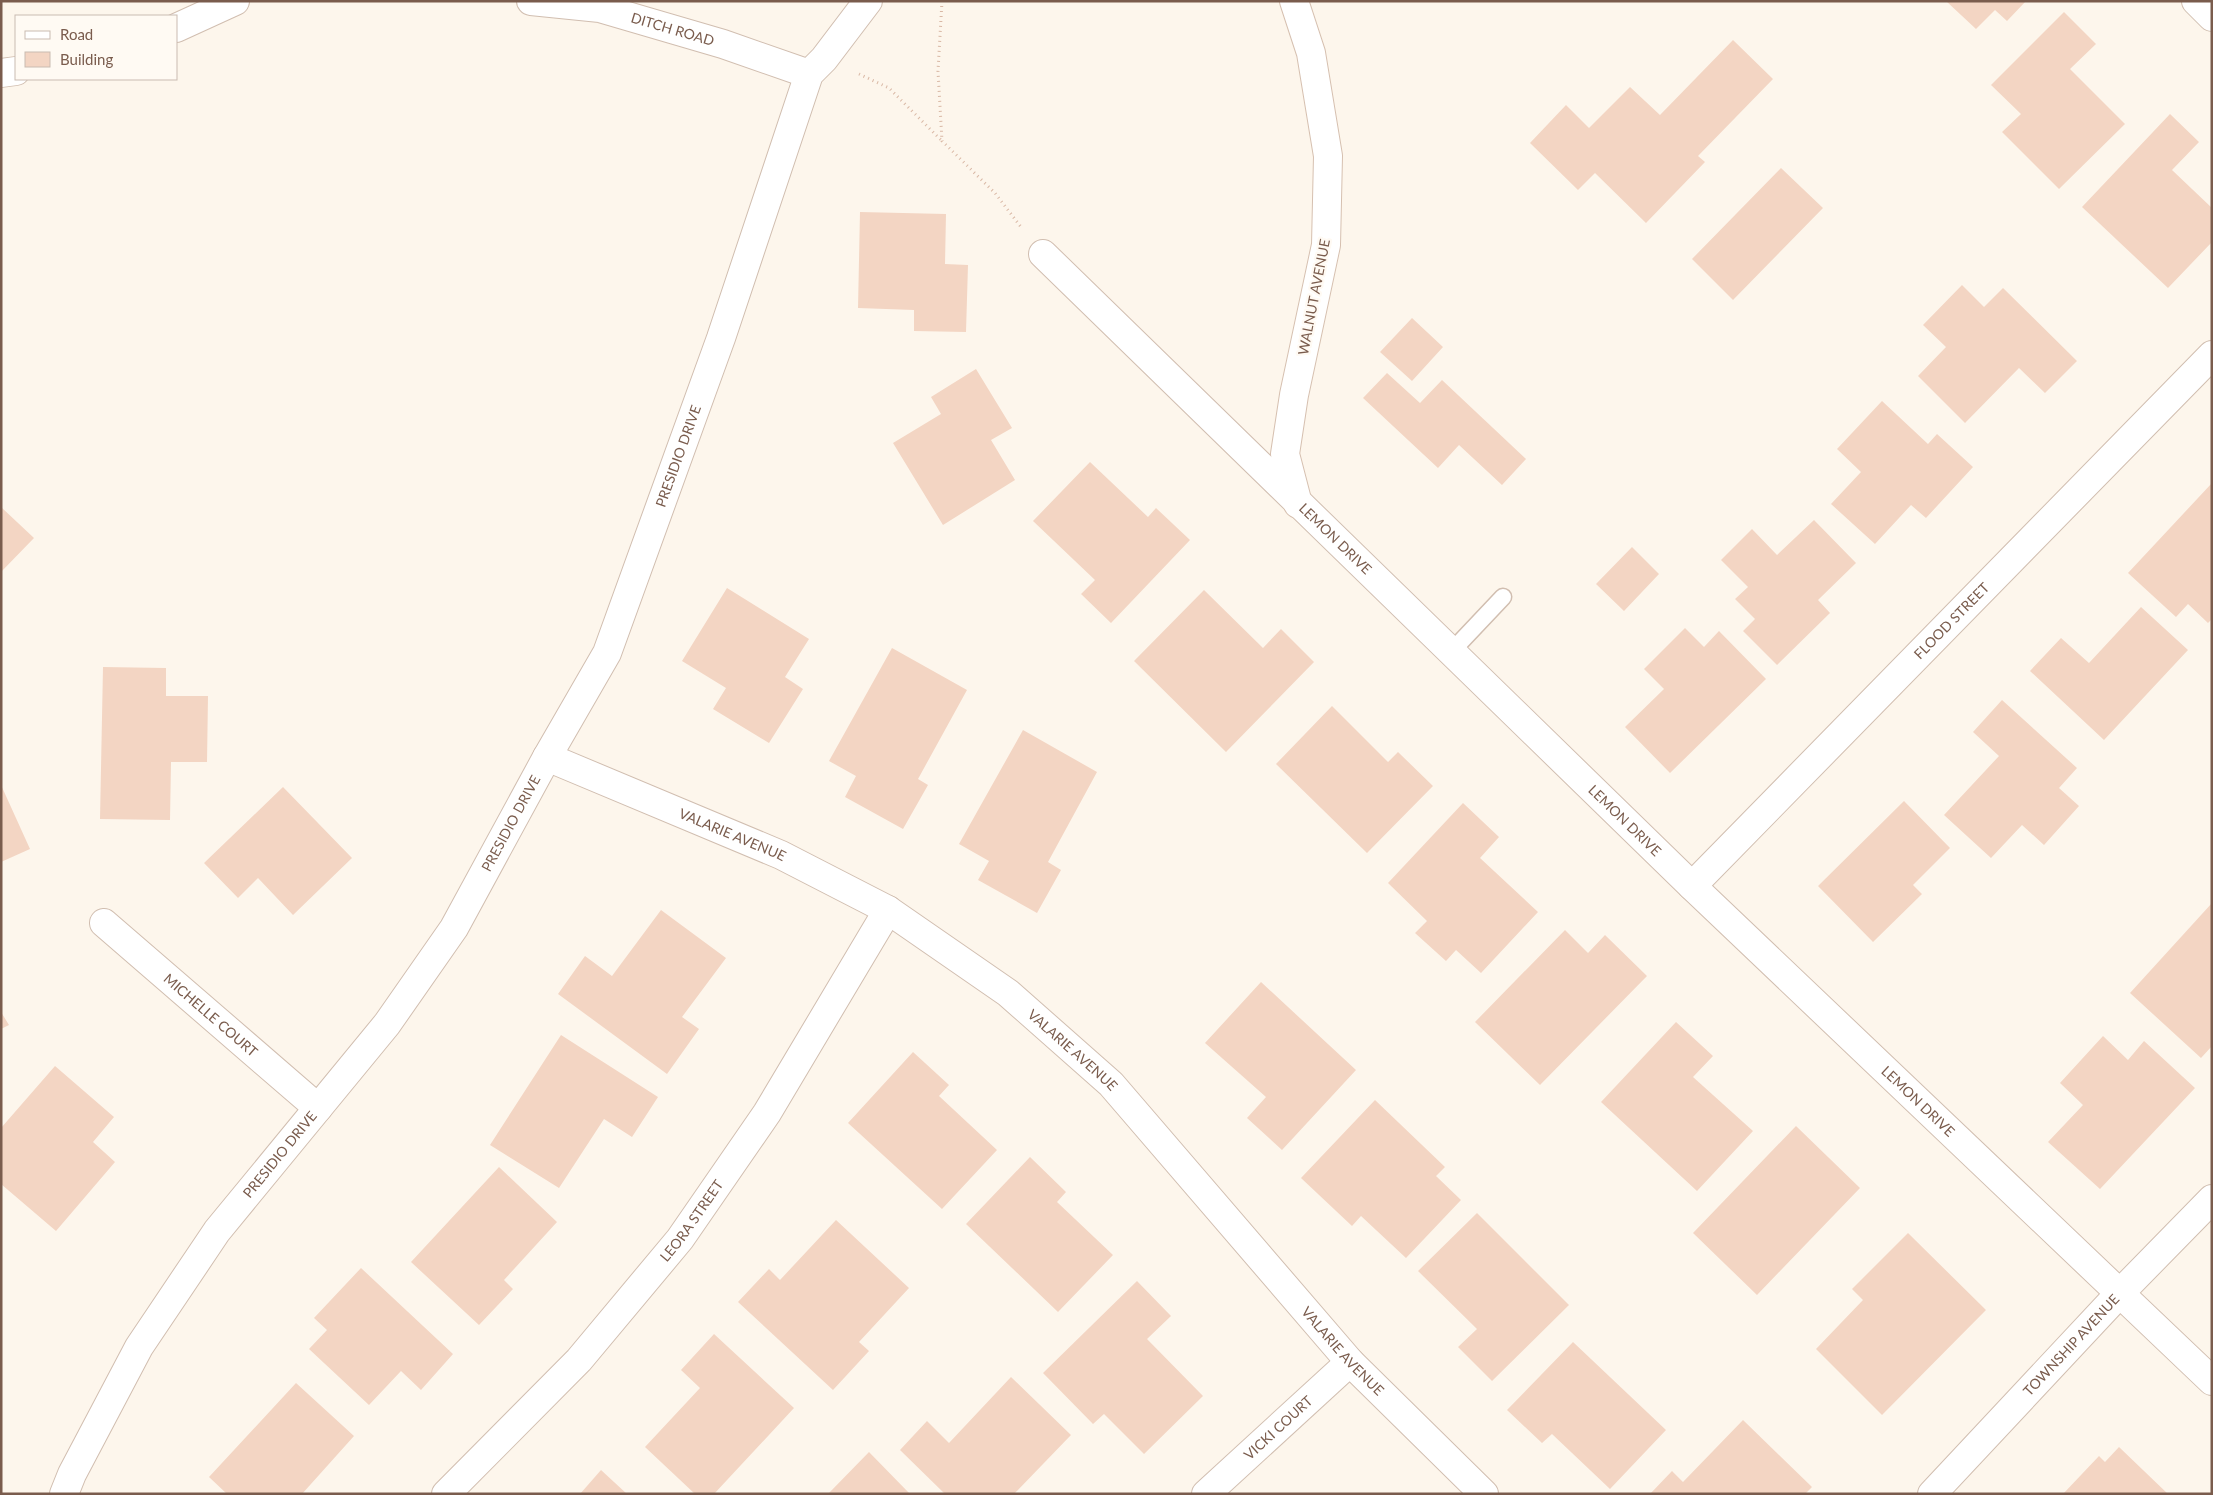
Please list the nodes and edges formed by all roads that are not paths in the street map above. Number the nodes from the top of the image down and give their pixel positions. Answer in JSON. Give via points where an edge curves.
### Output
{"nodes":[{"id":1,"x":235,"y":1,"type":"edge"},
{"id":2,"x":532,"y":1,"type":"edge"},
{"id":3,"x":868,"y":1,"type":"edge"},
{"id":4,"x":1294,"y":1,"type":"edge"},
{"id":5,"x":2196,"y":1,"type":"edge"},
{"id":6,"x":2212,"y":17,"type":"edge"},
{"id":7,"x":178,"y":27,"type":"edge"},
{"id":8,"x":816,"y":66,"type":"junction"},
{"id":9,"x":15,"y":71,"type":"edge"},
{"id":10,"x":1,"y":73,"type":"edge"},
{"id":11,"x":1043,"y":254,"type":"road end"},
{"id":12,"x":2212,"y":355,"type":"edge"},
{"id":13,"x":1298,"y":504,"type":"junction"},
{"id":14,"x":1503,"y":597,"type":"dead end"},
{"id":15,"x":1451,"y":652,"type":"junction"},
{"id":16,"x":547,"y":757,"type":"junction"},
{"id":17,"x":1692,"y":886,"type":"junction"},
{"id":18,"x":888,"y":910,"type":"junction"},
{"id":19,"x":104,"y":923,"type":"dead end"},
{"id":20,"x":318,"y":1108,"type":"junction"},
{"id":21,"x":2212,"y":1200,"type":"edge"},
{"id":22,"x":2120,"y":1293,"type":"junction"},
{"id":23,"x":1350,"y":1362,"type":"junction"},
{"id":24,"x":2212,"y":1381,"type":"edge"},
{"id":25,"x":64,"y":1494,"type":"edge"},
{"id":26,"x":446,"y":1494,"type":"edge"},
{"id":27,"x":1206,"y":1494,"type":"edge"},
{"id":28,"x":1484,"y":1494,"type":"edge"},
{"id":29,"x":1932,"y":1494,"type":"edge"}],
"edges":[{"from":1,"to":7,"type":"street"},
{"from":2,"to":8,"type":"street","name":"DITCH ROAD","via":[[600,8],[723,44]]},
{"from":3,"to":8,"type":"street","name":"PRESIDIO DRIVE"},
{"from":4,"to":13,"type":"street","name":"WALNUT AVENUE","via":[[1311,53],[1328,156],[1326,245],[1294,395],[1285,454]]},
{"from":5,"to":6,"type":"street"},
{"from":8,"to":16,"type":"street","name":"PRESIDIO DRIVE","via":[[722,338],[607,653]]},
{"from":9,"to":10,"type":"street"},
{"from":11,"to":13,"type":"street","name":"LEMON DRIVE"},
{"from":12,"to":17,"type":"street","name":"FLOOD STREET"},
{"from":13,"to":15,"type":"street","name":"LEMON DRIVE"},
{"from":14,"to":15,"type":"lane"},
{"from":15,"to":17,"type":"street","name":"LEMON DRIVE"},
{"from":16,"to":18,"type":"street","name":"VALARIE AVENUE","via":[[781,855]]},
{"from":16,"to":20,"type":"street","name":"PRESIDIO DRIVE","via":[[454,928],[387,1024]]},
{"from":17,"to":22,"type":"street","name":"LEMON DRIVE"},
{"from":18,"to":23,"type":"street","name":"VALARIE AVENUE","via":[[1008,993],[1111,1084]]},
{"from":18,"to":26,"type":"street","name":"LEORA STREET","via":[[766,1113],[680,1238],[579,1360]]},
{"from":19,"to":20,"type":"street","name":"MICHELLE COURT"},
{"from":20,"to":25,"type":"street","name":"PRESIDIO DRIVE","via":[[217,1231],[145,1339]]},
{"from":21,"to":22,"type":"street","name":"TOWNSHIP AVENUE"},
{"from":22,"to":24,"type":"street","name":"LEMON DRIVE"},
{"from":22,"to":29,"type":"street","name":"TOWNSHIP AVENUE"},
{"from":23,"to":27,"type":"street","name":"VICKI COURT"},
{"from":23,"to":28,"type":"street","name":"VALARIE AVENUE"}]}
